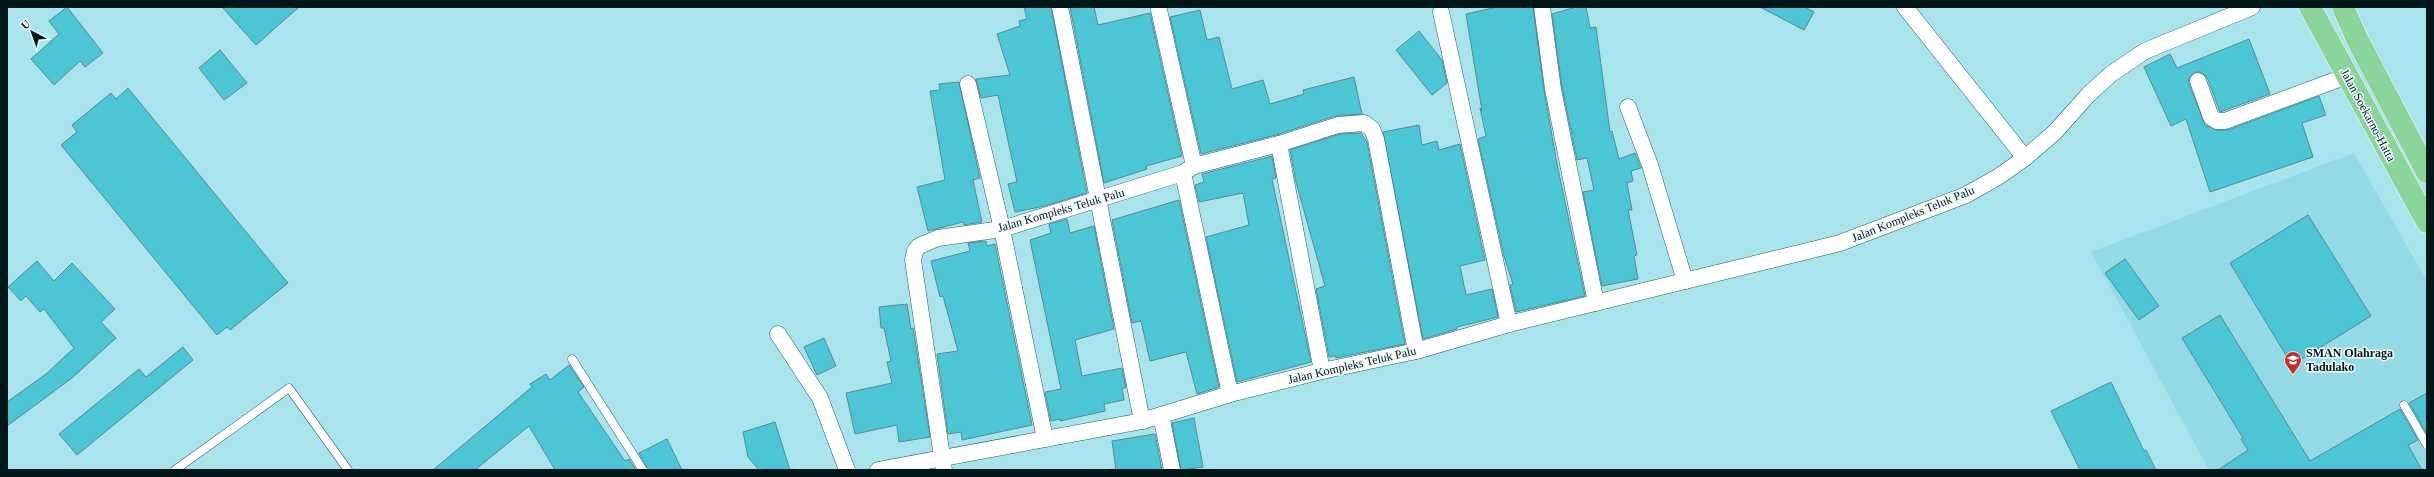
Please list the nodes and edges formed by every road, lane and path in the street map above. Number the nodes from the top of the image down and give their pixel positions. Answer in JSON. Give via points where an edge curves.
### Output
{"nodes":[{"id":1,"x":1060,"y":7,"type":"edge"},
{"id":2,"x":1542,"y":7,"type":"edge"},
{"id":3,"x":1905,"y":7,"type":"edge"},
{"id":4,"x":2252,"y":7,"type":"edge"},
{"id":5,"x":2310,"y":7,"type":"edge"},
{"id":6,"x":2343,"y":7,"type":"edge"},
{"id":7,"x":1159,"y":10,"type":"dead end"},
{"id":8,"x":1441,"y":12,"type":"dead end"},
{"id":9,"x":2347,"y":76,"type":"junction"},
{"id":10,"x":2198,"y":81,"type":"dead end"},
{"id":11,"x":968,"y":84,"type":"dead end"},
{"id":12,"x":1628,"y":107,"type":"dead end"},
{"id":13,"x":1280,"y":144,"type":"junction"},
{"id":14,"x":2025,"y":158,"type":"junction"},
{"id":15,"x":1188,"y":169,"type":"junction"},
{"id":16,"x":2427,"y":172,"type":"edge"},
{"id":17,"x":1098,"y":200,"type":"junction"},
{"id":18,"x":2427,"y":222,"type":"edge"},
{"id":19,"x":1002,"y":229,"type":"junction"},
{"id":20,"x":1685,"y":281,"type":"junction"},
{"id":21,"x":1596,"y":303,"type":"junction"},
{"id":22,"x":1509,"y":324,"type":"junction"},
{"id":23,"x":778,"y":334,"type":"dead end"},
{"id":24,"x":1416,"y":351,"type":"junction"},
{"id":25,"x":572,"y":359,"type":"dead end"},
{"id":26,"x":1322,"y":371,"type":"junction"},
{"id":27,"x":1230,"y":394,"type":"junction"},
{"id":28,"x":2404,"y":405,"type":"dead end"},
{"id":29,"x":1161,"y":415,"type":"junction"},
{"id":30,"x":1142,"y":421,"type":"junction"},
{"id":31,"x":1045,"y":439,"type":"junction"},
{"id":32,"x":2427,"y":445,"type":"edge"},
{"id":33,"x":943,"y":464,"type":"edge"},
{"id":34,"x":175,"y":470,"type":"edge"},
{"id":35,"x":348,"y":470,"type":"edge"},
{"id":36,"x":643,"y":470,"type":"edge"},
{"id":37,"x":847,"y":470,"type":"edge"},
{"id":38,"x":878,"y":470,"type":"edge"},
{"id":39,"x":1172,"y":470,"type":"edge"}],
"edges":[{"from":1,"to":17,"type":"street"},
{"from":2,"to":21,"type":"street","via":[[1554,89]]},
{"from":3,"to":14,"type":"street"},
{"from":4,"to":14,"type":"street","name":"Jalan Kompleks Teluk Palu","via":[[2145,51],[2111,74],[2055,132]]},
{"from":5,"to":9,"type":"main road","name":"Jalan Soekarno-Hatta"},
{"from":6,"to":16,"type":"main road","via":[[2358,42]]},
{"from":7,"to":15,"type":"street"},
{"from":8,"to":22,"type":"street"},
{"from":9,"to":10,"type":"street","via":[[2225,121],[2211,118]]},
{"from":9,"to":18,"type":"main road","name":"Jalan Soekarno-Hatta"},
{"from":11,"to":19,"type":"street"},
{"from":12,"to":20,"type":"street","via":[[1650,165]]},
{"from":13,"to":15,"type":"street","name":"Jalan Kompleks Teluk Palu"},
{"from":13,"to":24,"type":"street","name":"Jalan Kompleks Teluk Palu","via":[[1338,125],[1364,123],[1372,129],[1381,163]]},
{"from":13,"to":26,"type":"street"},
{"from":14,"to":20,"type":"street","name":"Jalan Kompleks Teluk Palu","via":[[1966,195],[1840,243]]},
{"from":15,"to":17,"type":"street","name":"Jalan Kompleks Teluk Palu"},
{"from":15,"to":27,"type":"street"},
{"from":17,"to":19,"type":"street","name":"Jalan Kompleks Teluk Palu"},
{"from":17,"to":30,"type":"street"},
{"from":19,"to":31,"type":"street"},
{"from":19,"to":33,"type":"street","name":"Jalan Kompleks Teluk Palu","via":[[924,242],[913,255]]},
{"from":20,"to":21,"type":"street","name":"Jalan Kompleks Teluk Palu"},
{"from":21,"to":22,"type":"street","name":"Jalan Kompleks Teluk Palu"},
{"from":22,"to":24,"type":"street","name":"Jalan Kompleks Teluk Palu"},
{"from":23,"to":37,"type":"street","via":[[820,398]]},
{"from":24,"to":26,"type":"street","name":"Jalan Kompleks Teluk Palu"},
{"from":25,"to":36,"type":"lane"},
{"from":26,"to":27,"type":"street","name":"Jalan Kompleks Teluk Palu"},
{"from":27,"to":29,"type":"street","name":"Jalan Kompleks Teluk Palu"},
{"from":28,"to":32,"type":"lane"},
{"from":29,"to":30,"type":"street","name":"Jalan Kompleks Teluk Palu"},
{"from":29,"to":39,"type":"street"},
{"from":30,"to":31,"type":"street","name":"Jalan Kompleks Teluk Palu"},
{"from":31,"to":33,"type":"street","name":"Jalan Kompleks Teluk Palu"},
{"from":33,"to":38,"type":"street","name":"Jalan Kompleks Teluk Palu"},
{"from":34,"to":35,"type":"lane","via":[[289,388]]}]}
